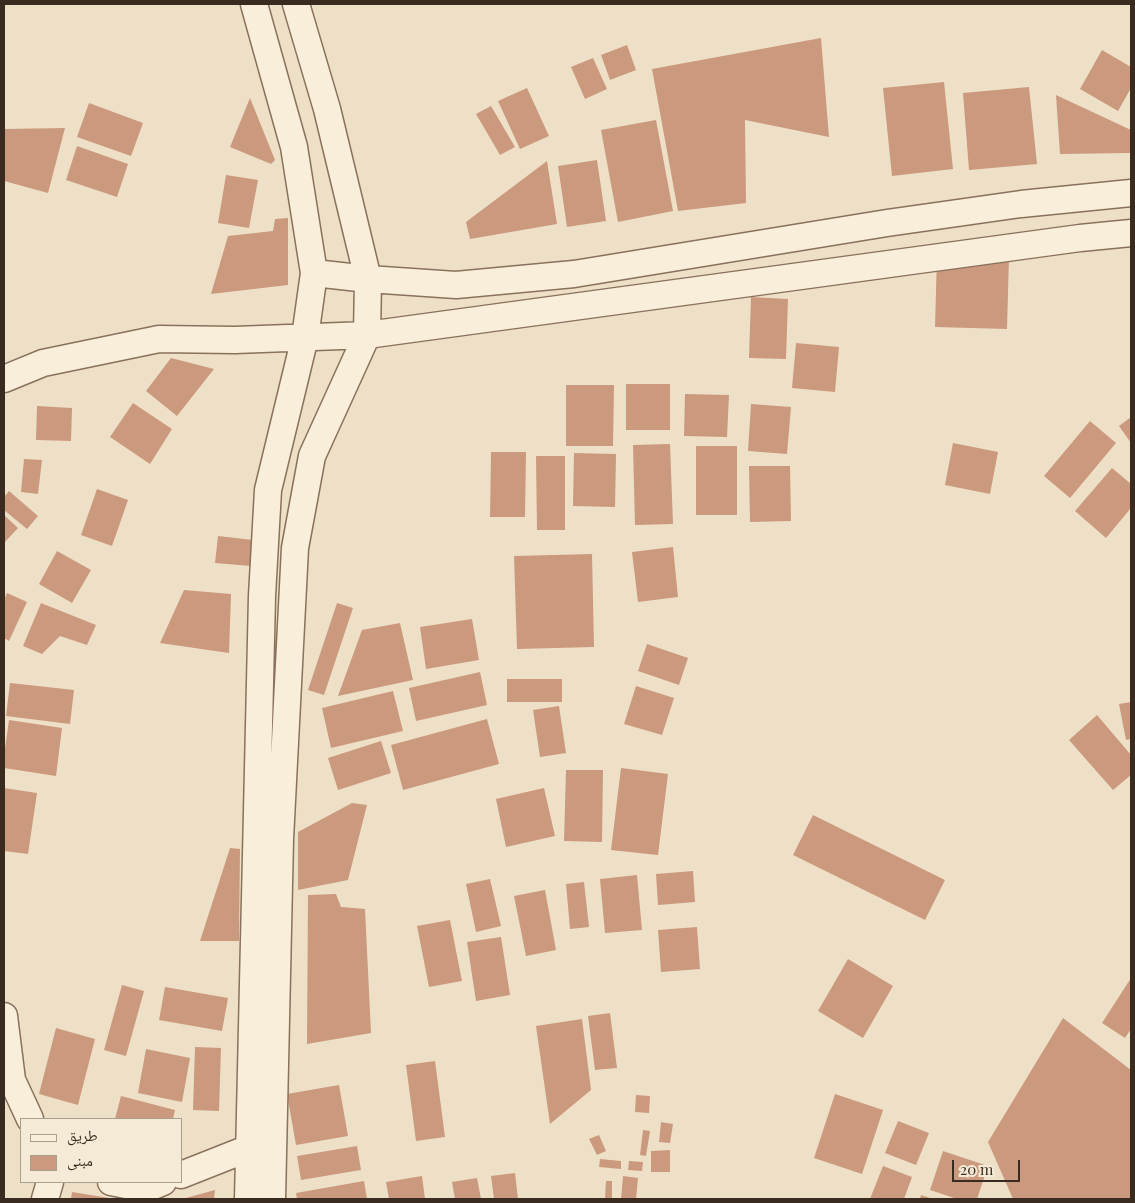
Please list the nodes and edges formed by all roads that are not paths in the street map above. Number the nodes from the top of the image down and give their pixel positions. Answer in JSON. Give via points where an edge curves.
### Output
{"nodes":[{"id":1,"x":254,"y":4,"type":"edge"},
{"id":2,"x":296,"y":4,"type":"edge"},
{"id":3,"x":1131,"y":193,"type":"edge"},
{"id":4,"x":1131,"y":233,"type":"edge"},
{"id":5,"x":314,"y":273,"type":"junction"},
{"id":6,"x":368,"y":280,"type":"junction"},
{"id":7,"x":366,"y":335,"type":"junction"},
{"id":8,"x":305,"y":337,"type":"junction"},
{"id":9,"x":4,"y":380,"type":"edge"},
{"id":10,"x":4,"y":1016,"type":"edge"},
{"id":11,"x":30,"y":1118,"type":"edge"},
{"id":12,"x":272,"y":1139,"type":"junction"},
{"id":13,"x":248,"y":1148,"type":"junction"},
{"id":14,"x":182,"y":1175,"type":"edge"},
{"id":15,"x":50,"y":1183,"type":"edge"},
{"id":16,"x":116,"y":1183,"type":"edge"},
{"id":17,"x":161,"y":1183,"type":"edge"},
{"id":18,"x":45,"y":1199,"type":"edge"},
{"id":19,"x":248,"y":1199,"type":"edge"},
{"id":20,"x":272,"y":1199,"type":"edge"}],
"edges":[{"from":1,"to":5,"type":"street","via":[[294,147]]},
{"from":2,"to":6,"type":"street","via":[[327,109]]},
{"from":3,"to":6,"type":"street","via":[[1021,204],[887,223],[574,274],[456,285]]},
{"from":4,"to":7,"type":"street"},
{"from":5,"to":6,"type":"street"},
{"from":5,"to":8,"type":"street"},
{"from":6,"to":7,"type":"street"},
{"from":7,"to":8,"type":"street"},
{"from":7,"to":12,"type":"street","via":[[312,456],[295,548],[280,839]]},
{"from":8,"to":9,"type":"street","via":[[159,339],[43,363]]},
{"from":8,"to":13,"type":"street","via":[[268,490],[262,596]]},
{"from":10,"to":11,"type":"street","via":[[12,1080]]},
{"from":12,"to":13,"type":"street"},
{"from":12,"to":20,"type":"street"},
{"from":13,"to":14,"type":"street"},
{"from":13,"to":19,"type":"street"},
{"from":15,"to":18,"type":"street"},
{"from":16,"to":17,"type":"street","via":[[146,1189]]}]}
